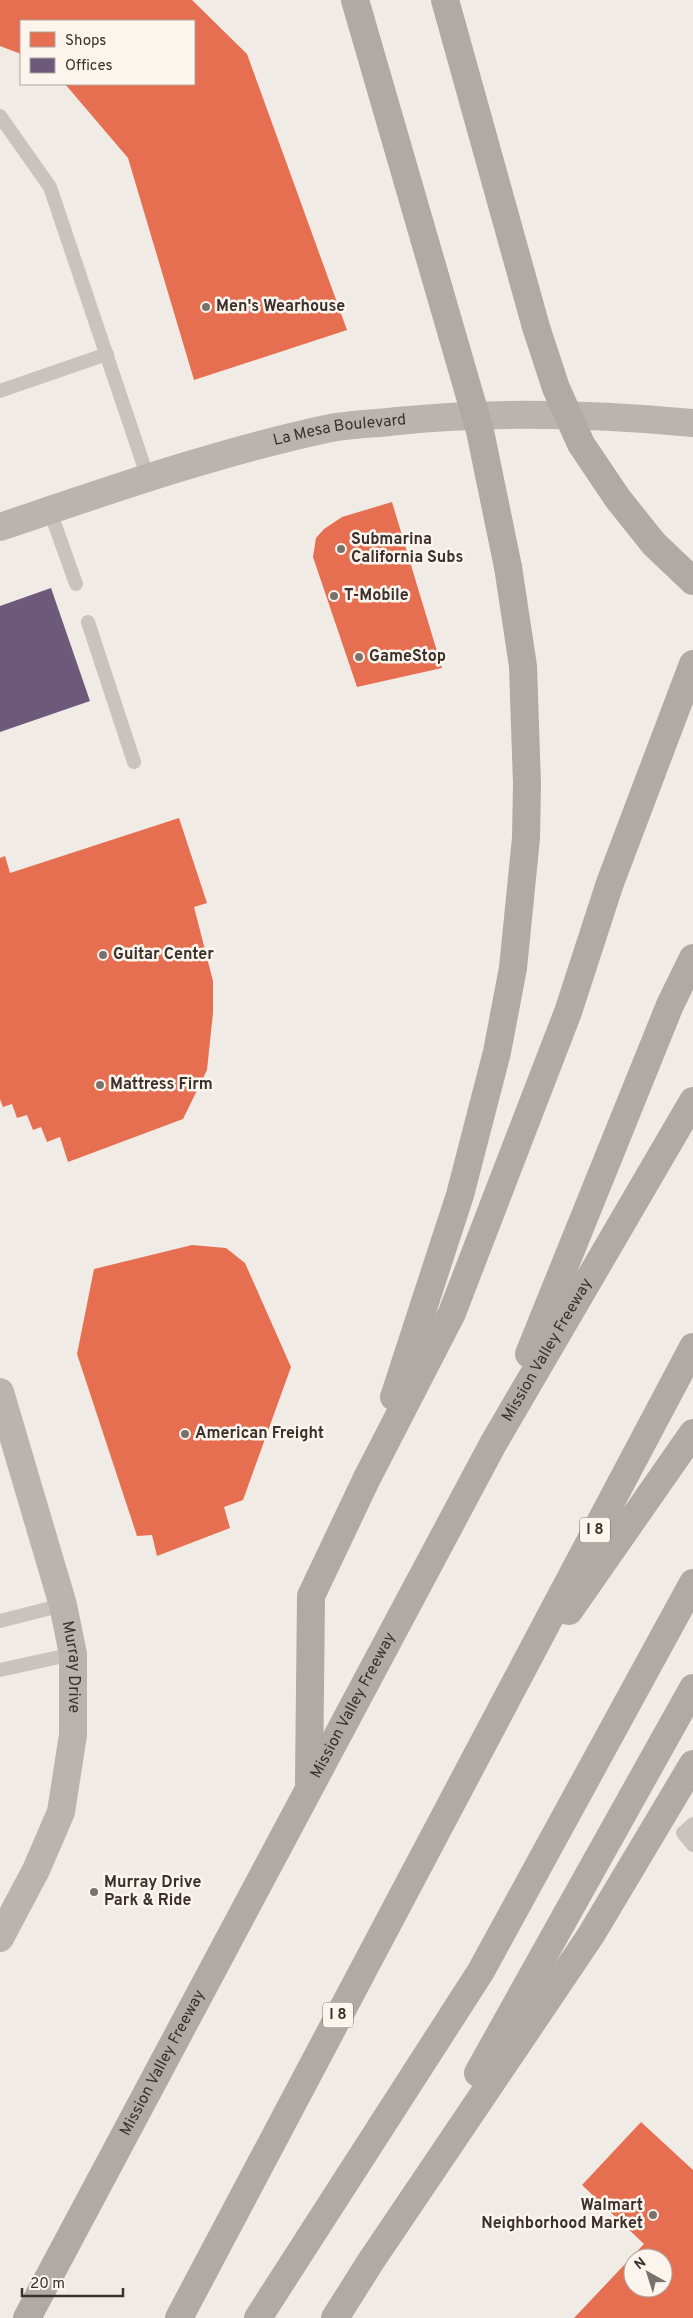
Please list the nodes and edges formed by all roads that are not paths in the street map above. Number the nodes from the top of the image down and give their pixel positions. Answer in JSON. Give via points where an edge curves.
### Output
{"nodes":[{"id":1,"x":355,"y":0,"type":"edge"},
{"id":2,"x":445,"y":0,"type":"edge"},
{"id":3,"x":0,"y":116,"type":"edge"},
{"id":4,"x":108,"y":354,"type":"junction"},
{"id":5,"x":0,"y":391,"type":"edge"},
{"id":6,"x":693,"y":423,"type":"edge"},
{"id":7,"x":148,"y":478,"type":"junction"},
{"id":8,"x":50,"y":511,"type":"junction"},
{"id":9,"x":0,"y":527,"type":"edge"},
{"id":10,"x":693,"y":581,"type":"edge"},
{"id":11,"x":76,"y":584,"type":"dead end"},
{"id":12,"x":88,"y":622,"type":"dead end"},
{"id":13,"x":693,"y":664,"type":"edge"},
{"id":14,"x":134,"y":762,"type":"dead end"},
{"id":15,"x":693,"y":958,"type":"edge"},
{"id":16,"x":693,"y":1101,"type":"edge"},
{"id":17,"x":693,"y":1347,"type":"edge"},
{"id":18,"x":0,"y":1392,"type":"edge"},
{"id":19,"x":693,"y":1433,"type":"edge"},
{"id":20,"x":493,"y":1444,"type":"junction"},
{"id":21,"x":366,"y":1478,"type":"junction"},
{"id":22,"x":693,"y":1583,"type":"edge"},
{"id":23,"x":63,"y":1604,"type":"junction"},
{"id":24,"x":0,"y":1621,"type":"edge"},
{"id":25,"x":73,"y":1654,"type":"junction"},
{"id":26,"x":0,"y":1670,"type":"edge"},
{"id":27,"x":693,"y":1688,"type":"edge"},
{"id":28,"x":498,"y":1713,"type":"junction"},
{"id":29,"x":693,"y":1764,"type":"edge"},
{"id":30,"x":309,"y":1786,"type":"junction"},
{"id":31,"x":693,"y":1824,"type":"edge"},
{"id":32,"x":693,"y":1845,"type":"edge"},
{"id":33,"x":0,"y":1938,"type":"edge"},
{"id":34,"x":371,"y":2261,"type":"junction"},
{"id":35,"x":26,"y":2318,"type":"edge"},
{"id":36,"x":179,"y":2318,"type":"edge"},
{"id":37,"x":258,"y":2318,"type":"edge"},
{"id":38,"x":335,"y":2318,"type":"edge"}],
"edges":[{"from":1,"to":21,"type":"highway","bridge":true,"via":[[480,431],[508,567],[523,666],[527,784],[526,838],[513,968],[497,1052],[460,1195]]},
{"from":2,"to":10,"type":"highway","bridge":true,"via":[[556,388],[581,444],[618,499],[654,544]]},
{"from":3,"to":4,"type":"lane","via":[[50,187]]},
{"from":4,"to":5,"type":"lane"},
{"from":4,"to":7,"type":"lane"},
{"from":6,"to":7,"type":"main road","name":"La Mesa Boulevard","via":[[618,416],[521,414],[437,417],[328,428]]},
{"from":7,"to":8,"type":"main road","name":"La Mesa Boulevard"},
{"from":8,"to":9,"type":"main road","name":"La Mesa Boulevard"},
{"from":8,"to":11,"type":"lane"},
{"from":12,"to":14,"type":"lane"},
{"from":13,"to":21,"type":"highway","via":[[610,883],[568,1012],[452,1313]]},
{"from":15,"to":20,"type":"highway","via":[[670,1005]]},
{"from":16,"to":20,"type":"highway","name":"Mission Valley Freeway"},
{"from":17,"to":28,"type":"highway","number":"I 8"},
{"from":18,"to":23,"type":"main road","name":"Murray Drive"},
{"from":19,"to":28,"type":"highway"},
{"from":20,"to":30,"type":"highway","name":"Mission Valley Freeway"},
{"from":21,"to":30,"type":"highway","via":[[311,1596]]},
{"from":22,"to":37,"type":"highway","via":[[481,1971]]},
{"from":23,"to":24,"type":"lane"},
{"from":23,"to":25,"type":"main road","name":"Murray Drive"},
{"from":25,"to":26,"type":"lane"},
{"from":25,"to":33,"type":"main road","name":"Murray Drive","via":[[72,1735],[61,1812],[36,1870]]},
{"from":27,"to":34,"type":"highway"},
{"from":28,"to":36,"type":"highway","number":"I 8"},
{"from":29,"to":34,"type":"highway","via":[[591,1935]]},
{"from":30,"to":35,"type":"highway","name":"Mission Valley Freeway"},
{"from":31,"to":32,"type":"lane","via":[[683,1832]]},
{"from":34,"to":38,"type":"highway"}]}
